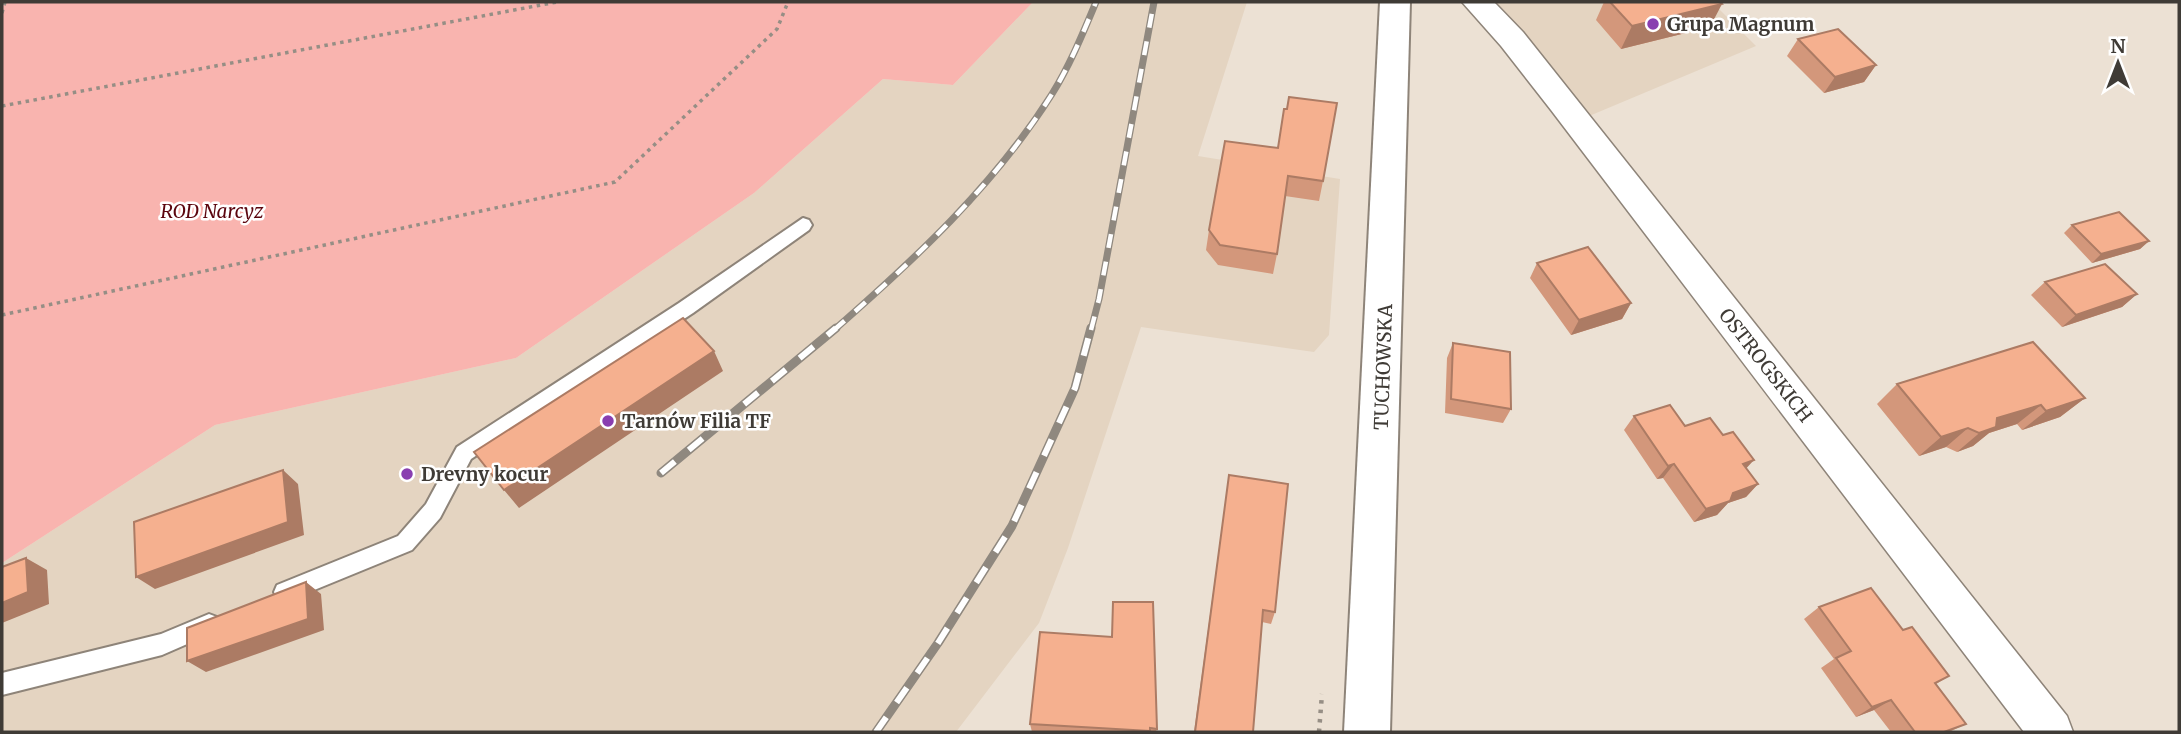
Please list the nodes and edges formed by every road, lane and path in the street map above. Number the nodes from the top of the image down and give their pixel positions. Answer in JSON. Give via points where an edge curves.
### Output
{"nodes":[{"id":1,"x":5,"y":2,"type":"edge"},
{"id":2,"x":556,"y":2,"type":"edge"},
{"id":3,"x":788,"y":2,"type":"edge"},
{"id":4,"x":1395,"y":2,"type":"edge"},
{"id":5,"x":1477,"y":2,"type":"edge"},
{"id":6,"x":2,"y":13,"type":"edge"},
{"id":7,"x":2,"y":107,"type":"edge"},
{"id":8,"x":803,"y":225,"type":"dead end"},
{"id":9,"x":2,"y":315,"type":"edge"},
{"id":10,"x":270,"y":599,"type":"edge"},
{"id":11,"x":222,"y":619,"type":"edge"},
{"id":12,"x":2,"y":684,"type":"edge"},
{"id":13,"x":1367,"y":732,"type":"edge"},
{"id":14,"x":2051,"y":732,"type":"edge"}],
"edges":[{"from":1,"to":6,"type":"path"},
{"from":2,"to":7,"type":"path"},
{"from":3,"to":9,"type":"path","via":[[777,29],[615,182]]},
{"from":4,"to":13,"type":"street","name":"TUCHOWSKA"},
{"from":5,"to":14,"type":"street","name":"OSTROGSKICH","via":[[1537,70]]},
{"from":8,"to":10,"type":"lane","via":[[464,453],[433,511],[405,543]]},
{"from":11,"to":12,"type":"lane","via":[[162,644]]}]}
